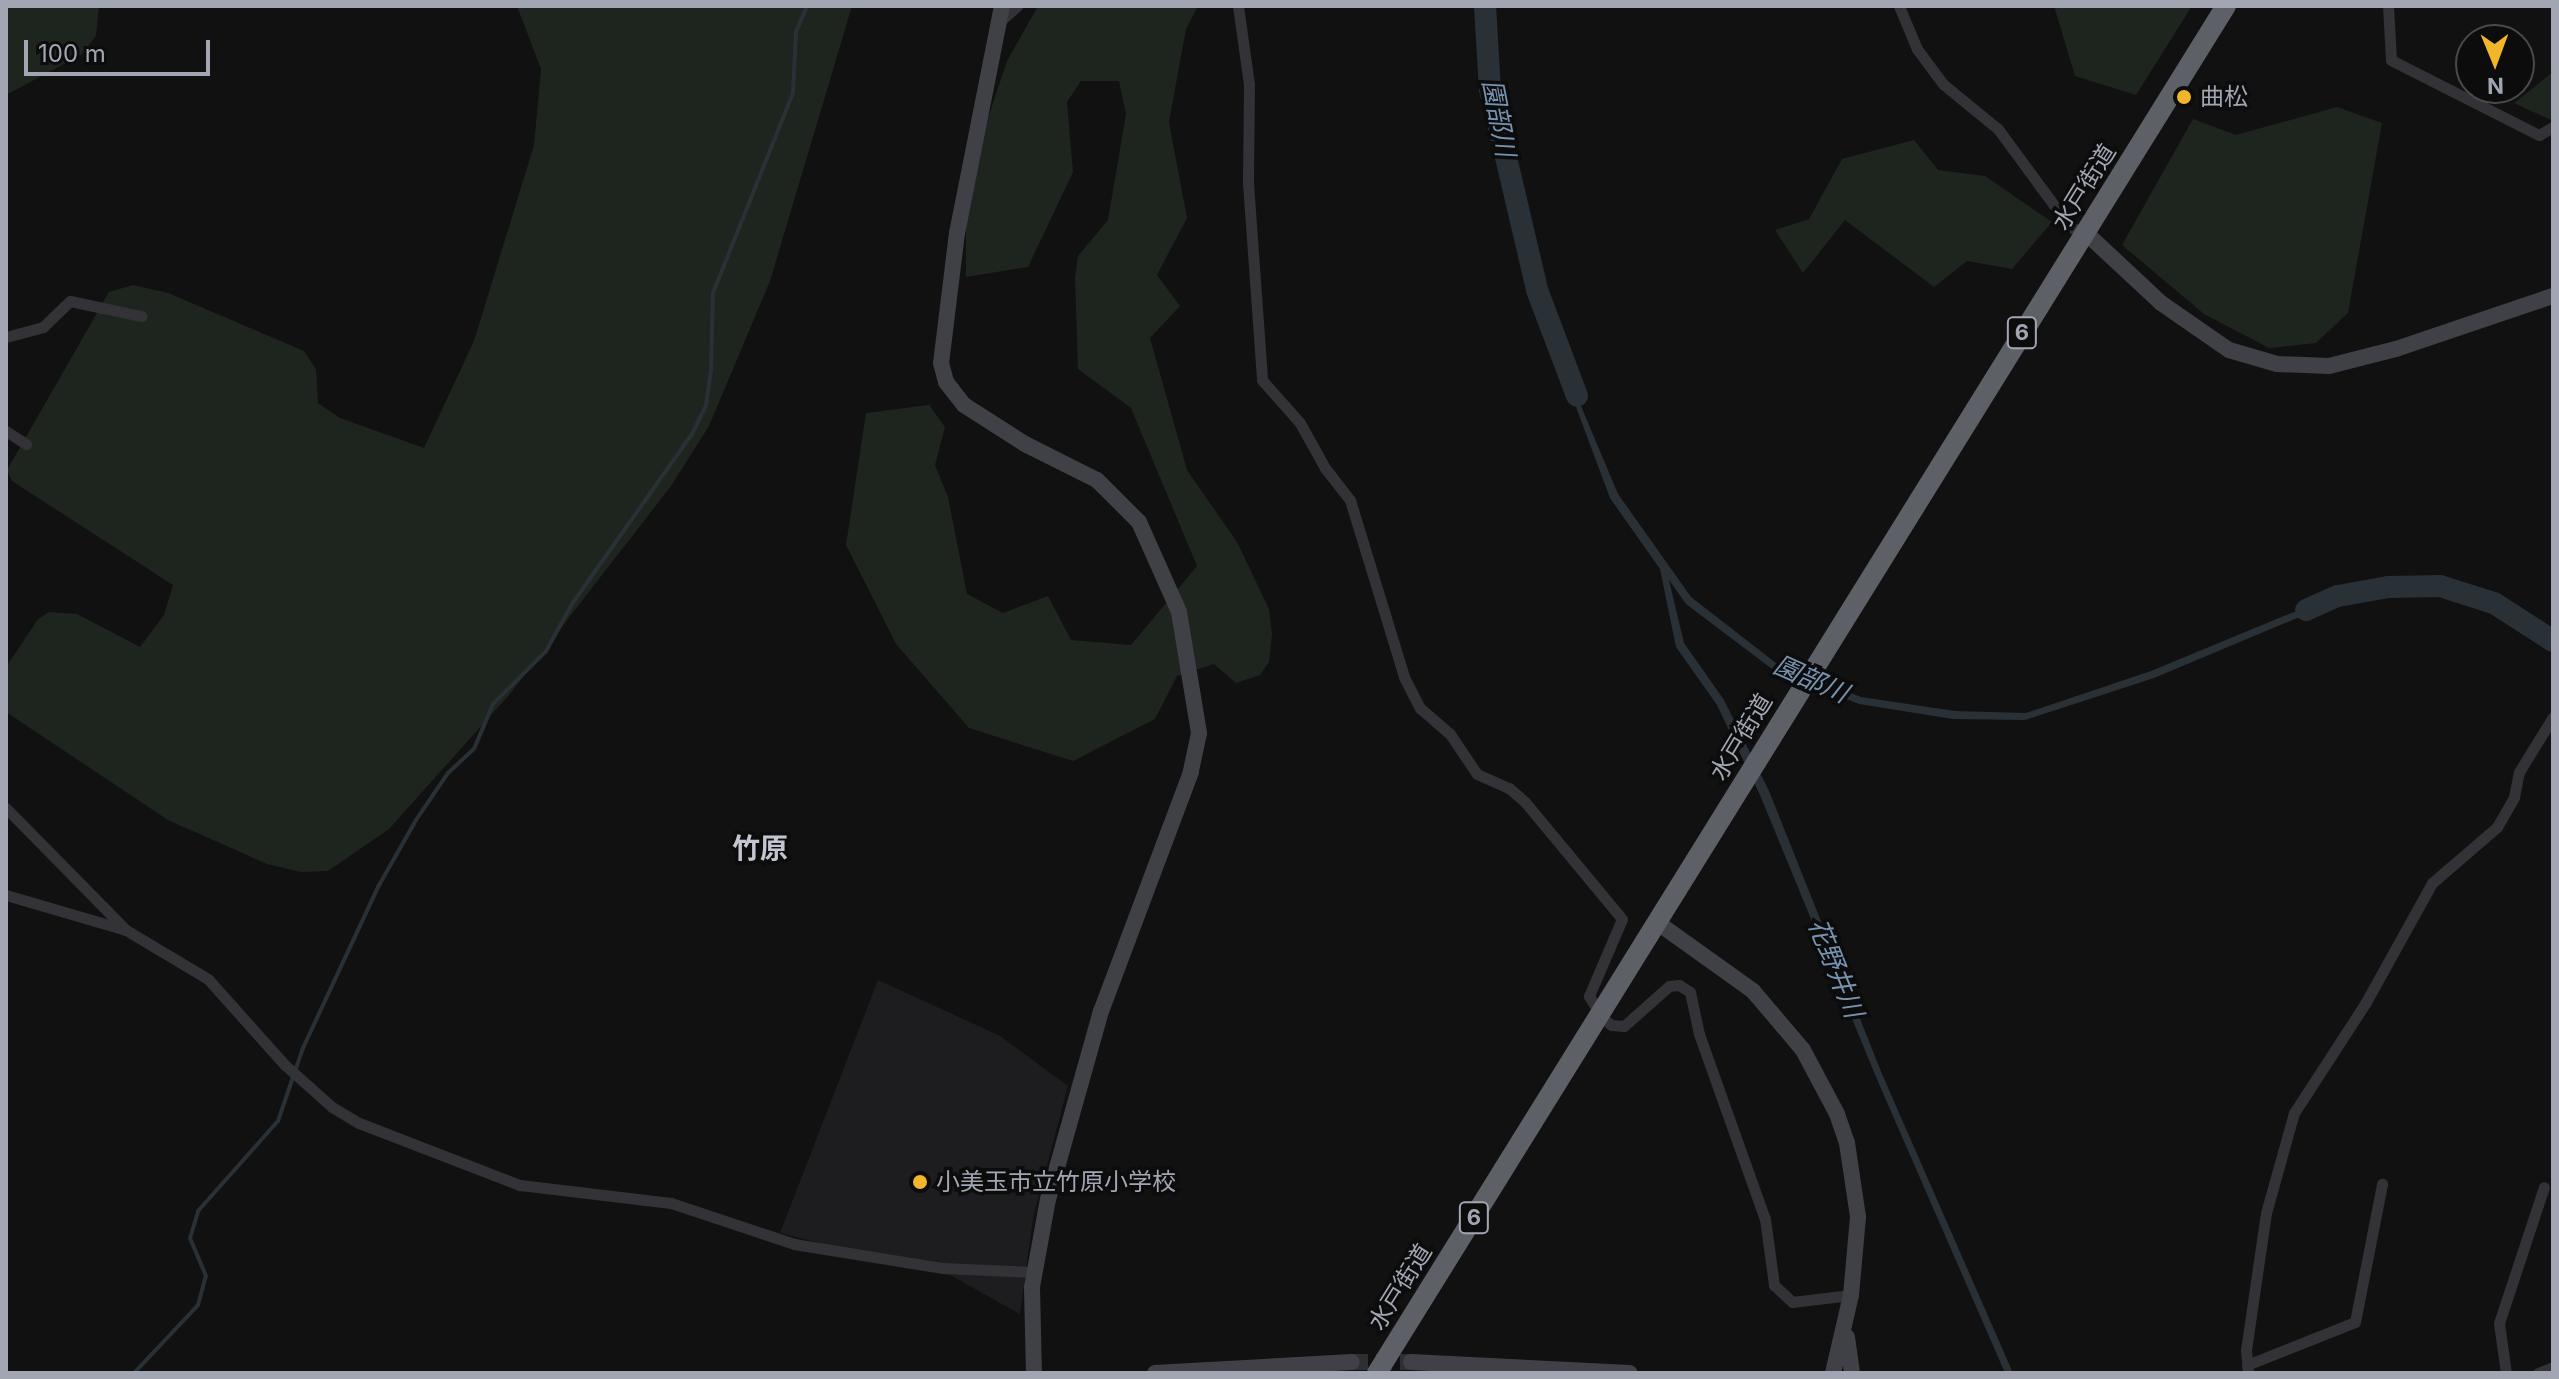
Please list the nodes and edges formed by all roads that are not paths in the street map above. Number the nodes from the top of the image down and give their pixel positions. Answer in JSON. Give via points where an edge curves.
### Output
{"nodes":[{"id":1,"x":1017,"y":6,"type":"edge"},
{"id":2,"x":1238,"y":6,"type":"edge"},
{"id":3,"x":1899,"y":6,"type":"edge"},
{"id":4,"x":2226,"y":6,"type":"edge"},
{"id":5,"x":2388,"y":6,"type":"edge"},
{"id":6,"x":1001,"y":14,"type":"edge"},
{"id":7,"x":2553,"y":127,"type":"edge"},
{"id":8,"x":2086,"y":233,"type":"junction"},
{"id":9,"x":2553,"y":296,"type":"edge"},
{"id":10,"x":141,"y":316,"type":"dead end"},
{"id":11,"x":6,"y":337,"type":"edge"},
{"id":12,"x":6,"y":431,"type":"edge"},
{"id":13,"x":26,"y":444,"type":"dead end"},
{"id":14,"x":2553,"y":717,"type":"edge"},
{"id":15,"x":6,"y":808,"type":"edge"},
{"id":16,"x":6,"y":895,"type":"edge"},
{"id":17,"x":1658,"y":923,"type":"junction"},
{"id":18,"x":126,"y":930,"type":"junction"},
{"id":19,"x":1601,"y":1016,"type":"junction"},
{"id":20,"x":2382,"y":1184,"type":"dead end"},
{"id":21,"x":2544,"y":1187,"type":"dead end"},
{"id":22,"x":1034,"y":1272,"type":"junction"},
{"id":23,"x":1851,"y":1295,"type":"junction"},
{"id":24,"x":1847,"y":1319,"type":"junction"},
{"id":25,"x":2553,"y":1367,"type":"edge"},
{"id":26,"x":2247,"y":1369,"type":"edge"},
{"id":27,"x":1034,"y":1370,"type":"edge"},
{"id":28,"x":1185,"y":1371,"type":"edge"},
{"id":29,"x":1155,"y":1373,"type":"edge"},
{"id":30,"x":1208,"y":1373,"type":"edge"},
{"id":31,"x":1227,"y":1373,"type":"edge"},
{"id":32,"x":1377,"y":1373,"type":"edge"},
{"id":33,"x":1490,"y":1373,"type":"edge"},
{"id":34,"x":1630,"y":1373,"type":"edge"},
{"id":35,"x":1833,"y":1373,"type":"edge"},
{"id":36,"x":1852,"y":1373,"type":"edge"},
{"id":37,"x":2506,"y":1373,"type":"edge"},
{"id":38,"x":2538,"y":1373,"type":"edge"}],
"edges":[{"from":1,"to":6,"type":"street"},
{"from":2,"to":19,"type":"street","via":[[1249,84],[1248,183],[1262,380],[1300,423],[1350,500],[1404,677],[1420,708],[1450,734],[1477,774],[1509,788],[1525,802],[1622,919],[1589,996]]},
{"from":3,"to":8,"type":"street","via":[[1917,49],[1943,84],[1998,129],[2070,227]]},
{"from":4,"to":8,"type":"highway","name":"水戸街道","number":"6"},
{"from":5,"to":7,"type":"street","via":[[2391,60],[2539,135]]},
{"from":6,"to":22,"type":"street","via":[[957,233],[941,363],[964,405],[1025,444],[1097,480],[1139,522],[1179,612],[1199,733],[1191,772],[1092,1041],[1048,1199]]},
{"from":8,"to":9,"type":"street","via":[[2161,303],[2229,350],[2277,364],[2329,366],[2383,353]]},
{"from":8,"to":17,"type":"highway","name":"水戸街道","number":"6"},
{"from":10,"to":11,"type":"street","via":[[70,301],[43,327]]},
{"from":12,"to":13,"type":"street"},
{"from":14,"to":26,"type":"street","via":[[2519,772],[2514,797],[2497,827],[2432,883],[2366,1002],[2294,1113],[2266,1213]]},
{"from":15,"to":18,"type":"street"},
{"from":16,"to":18,"type":"street"},
{"from":17,"to":19,"type":"highway","name":"水戸街道","number":"6"},
{"from":17,"to":23,"type":"street","via":[[1753,991],[1792,1034],[1822,1080],[1854,1176],[1858,1217]]},
{"from":18,"to":22,"type":"street","via":[[208,979],[285,1065],[332,1107],[359,1123],[520,1185],[671,1203],[794,1244],[943,1268]]},
{"from":19,"to":23,"type":"street","via":[[1611,1025],[1624,1026],[1669,986],[1690,992],[1699,1034],[1765,1219],[1774,1285],[1792,1302]]},
{"from":19,"to":32,"type":"highway","name":"水戸街道","number":"6"},
{"from":20,"to":26,"type":"street","via":[[2355,1322]]},
{"from":21,"to":37,"type":"street","via":[[2499,1323]]},
{"from":22,"to":27,"type":"street"},
{"from":23,"to":24,"type":"street"},
{"from":24,"to":35,"type":"street"},
{"from":24,"to":36,"type":"street"},
{"from":25,"to":38,"type":"street"},
{"from":28,"to":29,"type":"street"},
{"from":28,"to":30,"type":"street"},
{"from":28,"to":31,"type":"street","via":[[1352,1366]]},
{"from":33,"to":34,"type":"street","via":[[1408,1366]]}]}
